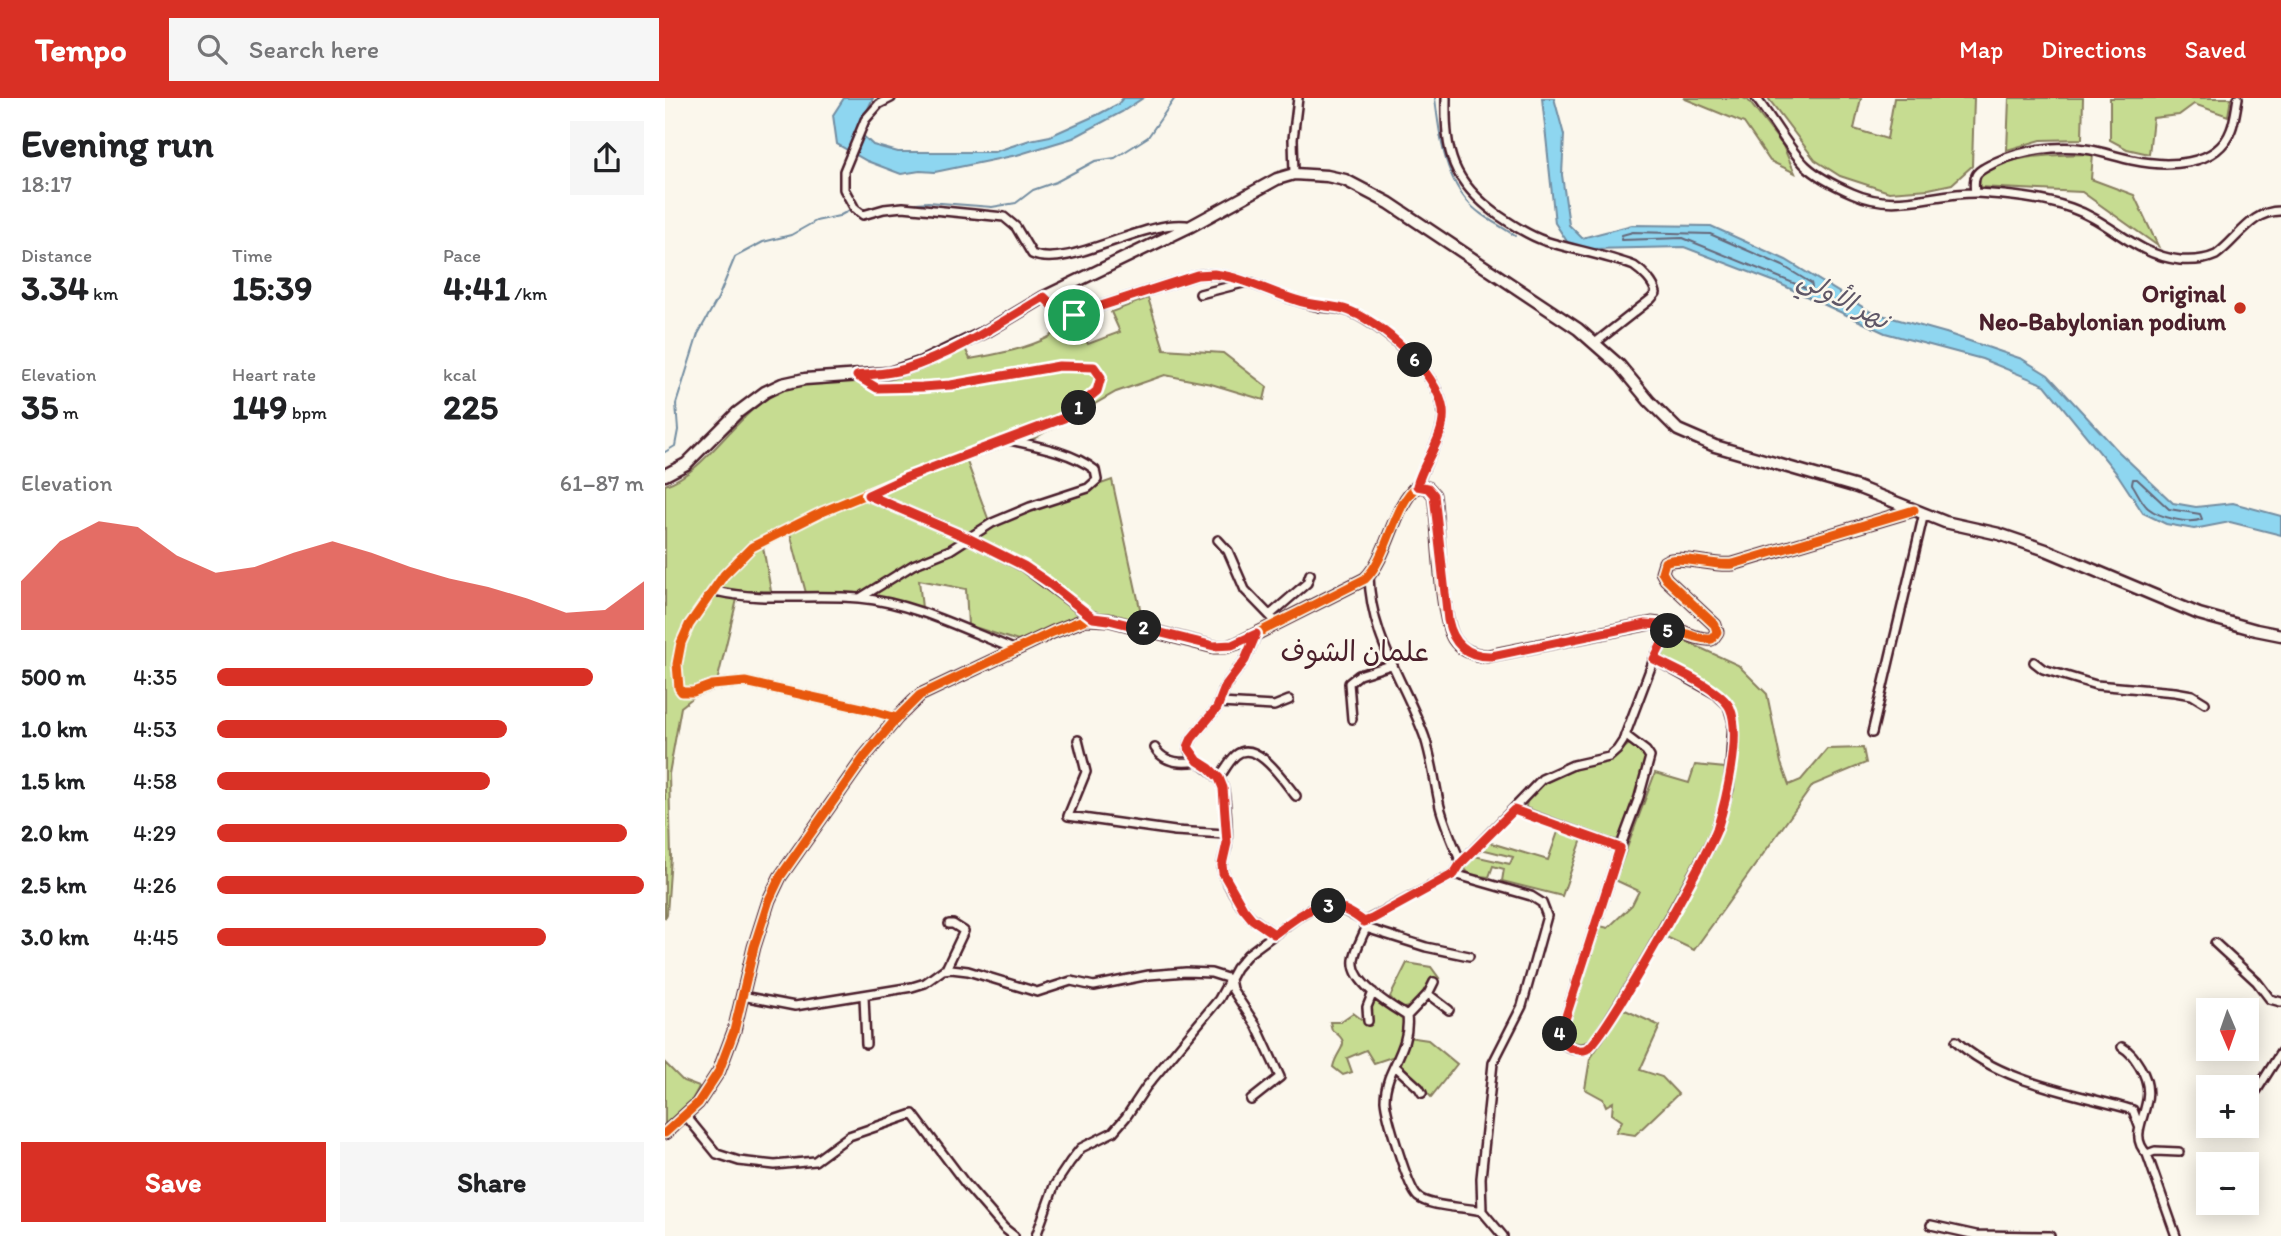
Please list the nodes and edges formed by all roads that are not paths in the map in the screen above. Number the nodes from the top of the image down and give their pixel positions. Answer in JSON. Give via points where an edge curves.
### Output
{"nodes":[{"id":1,"x":891,"y":98,"type":"edge"},
{"id":2,"x":1298,"y":98,"type":"edge"},
{"id":3,"x":1446,"y":98,"type":"edge"},
{"id":4,"x":1756,"y":98,"type":"edge"},
{"id":5,"x":2238,"y":98,"type":"edge"},
{"id":6,"x":1294,"y":174,"type":"junction"},
{"id":7,"x":1975,"y":193,"type":"junction"},
{"id":8,"x":2281,"y":211,"type":"edge"},
{"id":9,"x":1191,"y":226,"type":"junction"},
{"id":10,"x":1245,"y":283,"type":"junction"},
{"id":11,"x":1200,"y":294,"type":"dead end"},
{"id":12,"x":1044,"y":297,"type":"junction"},
{"id":13,"x":1595,"y":343,"type":"junction"},
{"id":14,"x":857,"y":376,"type":"junction"},
{"id":15,"x":1009,"y":440,"type":"junction"},
{"id":16,"x":665,"y":475,"type":"edge"},
{"id":17,"x":1417,"y":486,"type":"junction"},
{"id":18,"x":868,"y":495,"type":"junction"},
{"id":19,"x":1919,"y":512,"type":"junction"},
{"id":20,"x":968,"y":538,"type":"junction"},
{"id":21,"x":1218,"y":540,"type":"dead end"},
{"id":22,"x":1310,"y":574,"type":"dead end"},
{"id":23,"x":1369,"y":575,"type":"junction"},
{"id":24,"x":715,"y":591,"type":"junction"},
{"id":25,"x":860,"y":598,"type":"junction"},
{"id":26,"x":1270,"y":615,"type":"junction"},
{"id":27,"x":1093,"y":618,"type":"junction"},
{"id":28,"x":1278,"y":624,"type":"junction"},
{"id":29,"x":1671,"y":626,"type":"junction"},
{"id":30,"x":1256,"y":634,"type":"junction"},
{"id":31,"x":2281,"y":635,"type":"edge"},
{"id":32,"x":1016,"y":650,"type":"junction"},
{"id":33,"x":1654,"y":659,"type":"junction"},
{"id":34,"x":2034,"y":662,"type":"dead end"},
{"id":35,"x":1391,"y":665,"type":"junction"},
{"id":36,"x":1290,"y":700,"type":"dead end"},
{"id":37,"x":1220,"y":703,"type":"junction"},
{"id":38,"x":2206,"y":703,"type":"dead end"},
{"id":39,"x":897,"y":718,"type":"junction"},
{"id":40,"x":1352,"y":719,"type":"dead end"},
{"id":41,"x":1872,"y":733,"type":"dead end"},
{"id":42,"x":1625,"y":735,"type":"junction"},
{"id":43,"x":1078,"y":740,"type":"dead end"},
{"id":44,"x":1155,"y":748,"type":"dead end"},
{"id":45,"x":1198,"y":761,"type":"junction"},
{"id":46,"x":1219,"y":778,"type":"junction"},
{"id":47,"x":1296,"y":796,"type":"dead end"},
{"id":48,"x":1514,"y":810,"type":"junction"},
{"id":49,"x":1226,"y":834,"type":"junction"},
{"id":50,"x":1620,"y":848,"type":"junction"},
{"id":51,"x":1461,"y":863,"type":"junction"},
{"id":52,"x":1454,"y":874,"type":"junction"},
{"id":53,"x":949,"y":924,"type":"dead end"},
{"id":54,"x":1365,"y":925,"type":"junction"},
{"id":55,"x":1274,"y":934,"type":"junction"},
{"id":56,"x":2215,"y":943,"type":"dead end"},
{"id":57,"x":1469,"y":956,"type":"dead end"},
{"id":58,"x":946,"y":969,"type":"junction"},
{"id":59,"x":1230,"y":979,"type":"junction"},
{"id":60,"x":1434,"y":982,"type":"dead end"},
{"id":61,"x":1373,"y":992,"type":"junction"},
{"id":62,"x":1428,"y":994,"type":"junction"},
{"id":63,"x":742,"y":996,"type":"junction"},
{"id":64,"x":864,"y":996,"type":"junction"},
{"id":65,"x":2281,"y":1002,"type":"edge"},
{"id":66,"x":1449,"y":1010,"type":"dead end"},
{"id":67,"x":1407,"y":1017,"type":"junction"},
{"id":68,"x":1368,"y":1021,"type":"dead end"},
{"id":69,"x":1956,"y":1041,"type":"dead end"},
{"id":70,"x":866,"y":1044,"type":"dead end"},
{"id":71,"x":2122,"y":1047,"type":"dead end"},
{"id":72,"x":2281,"y":1052,"type":"edge"},
{"id":73,"x":1395,"y":1066,"type":"junction"},
{"id":74,"x":2259,"y":1087,"type":"edge"},
{"id":75,"x":1422,"y":1093,"type":"dead end"},
{"id":76,"x":1251,"y":1100,"type":"dead end"},
{"id":77,"x":686,"y":1116,"type":"junction"},
{"id":78,"x":2139,"y":1126,"type":"junction"},
{"id":79,"x":665,"y":1133,"type":"edge"},
{"id":80,"x":2179,"y":1152,"type":"dead end"},
{"id":81,"x":2147,"y":1154,"type":"junction"},
{"id":82,"x":1482,"y":1211,"type":"junction"},
{"id":83,"x":1931,"y":1225,"type":"dead end"},
{"id":84,"x":1003,"y":1233,"type":"edge"},
{"id":85,"x":1014,"y":1236,"type":"edge"},
{"id":86,"x":1036,"y":1236,"type":"edge"},
{"id":87,"x":1503,"y":1236,"type":"edge"},
{"id":88,"x":2049,"y":1236,"type":"edge"},
{"id":89,"x":2176,"y":1236,"type":"edge"}],
"edges":[{"from":1,"to":9,"type":"street","via":[[865,120],[843,175],[844,188],[863,215],[903,207],[1004,217],[1038,256],[1077,252],[1171,224]]},
{"from":2,"to":6,"type":"street"},
{"from":3,"to":13,"type":"street","via":[[1454,164],[1476,197],[1537,238],[1637,267],[1655,289],[1651,299]]},
{"from":4,"to":7,"type":"street","via":[[1804,165],[1855,195],[1892,202]]},
{"from":5,"to":7,"type":"street","via":[[2224,144],[2206,157],[2163,164],[2086,149],[2031,151],[1978,172]]},
{"from":6,"to":9,"type":"street"},
{"from":6,"to":13,"type":"street","via":[[1345,180],[1389,204]]},
{"from":7,"to":8,"type":"street","via":[[2072,208],[2134,246],[2185,260],[2216,255],[2258,216]]},
{"from":9,"to":12,"type":"street"},
{"from":10,"to":11,"type":"street"},
{"from":10,"to":12,"type":"street","via":[[1203,274],[1067,317]]},
{"from":10,"to":17,"type":"street","via":[[1307,304],[1351,312],[1398,342],[1421,366],[1440,400],[1443,416]]},
{"from":12,"to":14,"type":"street","via":[[922,362],[889,373]]},
{"from":13,"to":19,"type":"street","via":[[1678,430],[1715,446],[1857,487]]},
{"from":14,"to":15,"type":"street","via":[[877,388],[922,387],[1059,366],[1098,369],[1099,387],[1075,410]]},
{"from":14,"to":16,"type":"street","via":[[805,379],[765,392],[686,464]]},
{"from":15,"to":18,"type":"street"},
{"from":15,"to":20,"type":"street","via":[[1083,463],[1094,470],[1097,480],[1089,488],[1009,514]]},
{"from":17,"to":23,"type":"street"},
{"from":17,"to":29,"type":"street","via":[[1434,495],[1448,623],[1454,639],[1466,651],[1492,656],[1646,624]]},
{"from":18,"to":20,"type":"street"},
{"from":18,"to":24,"type":"street","via":[[752,547]]},
{"from":19,"to":29,"type":"street","via":[[1733,564],[1668,560],[1663,575],[1713,622],[1717,632],[1704,640]]},
{"from":19,"to":31,"type":"street","via":[[2046,550],[2199,614]]},
{"from":19,"to":41,"type":"street"},
{"from":20,"to":25,"type":"street"},
{"from":20,"to":27,"type":"street","via":[[1036,574]]},
{"from":21,"to":26,"type":"street","via":[[1228,551],[1245,590]]},
{"from":22,"to":26,"type":"street","via":[[1307,583]]},
{"from":23,"to":28,"type":"street"},
{"from":23,"to":35,"type":"street","via":[[1373,611]]},
{"from":24,"to":25,"type":"street"},
{"from":24,"to":39,"type":"street","via":[[681,643],[677,664],[682,692],[745,682]]},
{"from":25,"to":32,"type":"street","via":[[942,619]]},
{"from":26,"to":28,"type":"street"},
{"from":27,"to":30,"type":"street","via":[[1214,646],[1232,645]]},
{"from":27,"to":32,"type":"street"},
{"from":28,"to":30,"type":"street"},
{"from":29,"to":33,"type":"street"},
{"from":30,"to":37,"type":"street"},
{"from":32,"to":39,"type":"street","via":[[920,695]]},
{"from":33,"to":42,"type":"street"},
{"from":33,"to":50,"type":"street","via":[[1728,705],[1733,722],[1729,788],[1712,840],[1651,951],[1598,1038],[1590,1048],[1578,1051],[1559,1038]]},
{"from":34,"to":38,"type":"street","via":[[2096,685],[2175,692]]},
{"from":35,"to":40,"type":"street","via":[[1349,683]]},
{"from":35,"to":51,"type":"street","via":[[1425,738],[1441,808]]},
{"from":36,"to":37,"type":"street","via":[[1274,706]]},
{"from":37,"to":45,"type":"street","via":[[1189,743],[1189,751]]},
{"from":39,"to":63,"type":"street","via":[[865,755],[780,877],[762,921]]},
{"from":42,"to":48,"type":"street","via":[[1614,754],[1549,775]]},
{"from":42,"to":50,"type":"street","via":[[1650,757]]},
{"from":43,"to":49,"type":"street","via":[[1086,772],[1068,816]]},
{"from":44,"to":45,"type":"street","via":[[1166,759]]},
{"from":45,"to":46,"type":"street"},
{"from":46,"to":47,"type":"street","via":[[1235,756],[1248,752],[1262,756]]},
{"from":46,"to":49,"type":"street","via":[[1225,795]]},
{"from":48,"to":50,"type":"street"},
{"from":48,"to":51,"type":"street"},
{"from":49,"to":55,"type":"street","via":[[1222,865],[1228,883],[1247,913]]},
{"from":51,"to":52,"type":"street"},
{"from":52,"to":54,"type":"street"},
{"from":52,"to":82,"type":"street","via":[[1531,896],[1542,903],[1547,916],[1522,1006],[1493,1063]]},
{"from":53,"to":58,"type":"street","via":[[964,931]]},
{"from":54,"to":55,"type":"street","via":[[1345,911],[1322,905]]},
{"from":54,"to":57,"type":"street","via":[[1426,947]]},
{"from":54,"to":61,"type":"street","via":[[1353,962]]},
{"from":55,"to":59,"type":"street","via":[[1243,958]]},
{"from":56,"to":65,"type":"street","via":[[2270,999]]},
{"from":58,"to":59,"type":"street","via":[[1037,992],[1071,982],[1094,986],[1186,972]]},
{"from":58,"to":64,"type":"street","via":[[917,986]]},
{"from":59,"to":76,"type":"street","via":[[1280,1077]]},
{"from":59,"to":86,"type":"street","via":[[1220,999],[1120,1125],[1081,1148],[1070,1162],[1054,1186]]},
{"from":60,"to":62,"type":"street"},
{"from":61,"to":67,"type":"street"},
{"from":61,"to":68,"type":"street"},
{"from":62,"to":66,"type":"street"},
{"from":62,"to":67,"type":"street"},
{"from":63,"to":64,"type":"street","via":[[795,1006]]},
{"from":63,"to":77,"type":"street","via":[[719,1071]]},
{"from":64,"to":70,"type":"street"},
{"from":67,"to":73,"type":"street","via":[[1409,1026]]},
{"from":69,"to":78,"type":"street","via":[[1998,1069],[2133,1110]]},
{"from":71,"to":78,"type":"street","via":[[2130,1051],[2148,1079],[2148,1105]]},
{"from":72,"to":74,"type":"street"},
{"from":73,"to":75,"type":"street"},
{"from":73,"to":82,"type":"street","via":[[1385,1101],[1415,1194],[1425,1201]]},
{"from":77,"to":79,"type":"street"},
{"from":77,"to":84,"type":"street","via":[[717,1154],[775,1165],[815,1161],[849,1136],[913,1114]]},
{"from":78,"to":81,"type":"street","via":[[2139,1139]]},
{"from":80,"to":81,"type":"street"},
{"from":81,"to":89,"type":"street"},
{"from":82,"to":87,"type":"street"},
{"from":83,"to":88,"type":"street","via":[[1976,1235]]},
{"from":84,"to":85,"type":"street"}]}
